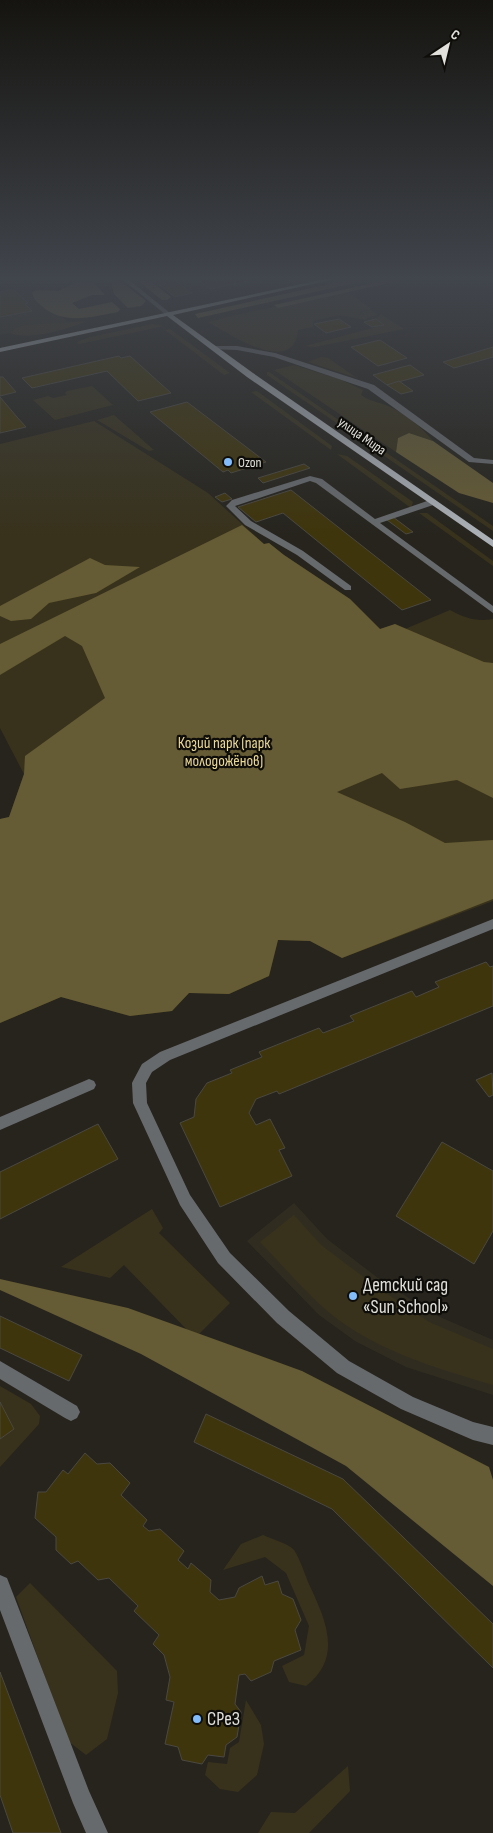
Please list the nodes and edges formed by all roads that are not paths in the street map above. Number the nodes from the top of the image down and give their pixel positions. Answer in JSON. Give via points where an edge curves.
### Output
{"nodes":[{"id":1,"x":236,"y":365,"type":"edge"},
{"id":2,"x":304,"y":365,"type":"edge"},
{"id":3,"x":493,"y":462,"type":"edge"},
{"id":4,"x":433,"y":502,"type":"junction"},
{"id":5,"x":374,"y":522,"type":"junction"},
{"id":6,"x":493,"y":544,"type":"edge"},
{"id":7,"x":348,"y":588,"type":"dead end"},
{"id":8,"x":493,"y":610,"type":"edge"},
{"id":9,"x":493,"y":924,"type":"edge"},
{"id":10,"x":89,"y":1085,"type":"dead end"},
{"id":11,"x":0,"y":1124,"type":"edge"},
{"id":12,"x":0,"y":1368,"type":"edge"},
{"id":13,"x":71,"y":1412,"type":"dead end"},
{"id":14,"x":493,"y":1436,"type":"edge"},
{"id":15,"x":0,"y":1585,"type":"edge"},
{"id":16,"x":97,"y":1833,"type":"edge"}],
"edges":[{"from":1,"to":4,"type":"main road","name":"улица Мира"},
{"from":2,"to":3,"type":"street","via":[[371,386],[472,460]]},
{"from":4,"to":5,"type":"street"},
{"from":4,"to":6,"type":"main road","name":"улица Мира"},
{"from":5,"to":7,"type":"street","via":[[319,481],[310,478],[230,506],[248,523],[300,553]]},
{"from":5,"to":8,"type":"street"},
{"from":9,"to":14,"type":"street","via":[[165,1056],[147,1068],[139,1083],[140,1103],[184,1200],[224,1258],[283,1317],[343,1367],[407,1403],[473,1432]]},
{"from":10,"to":11,"type":"street"},
{"from":12,"to":13,"type":"street"},
{"from":15,"to":16,"type":"street"}]}
